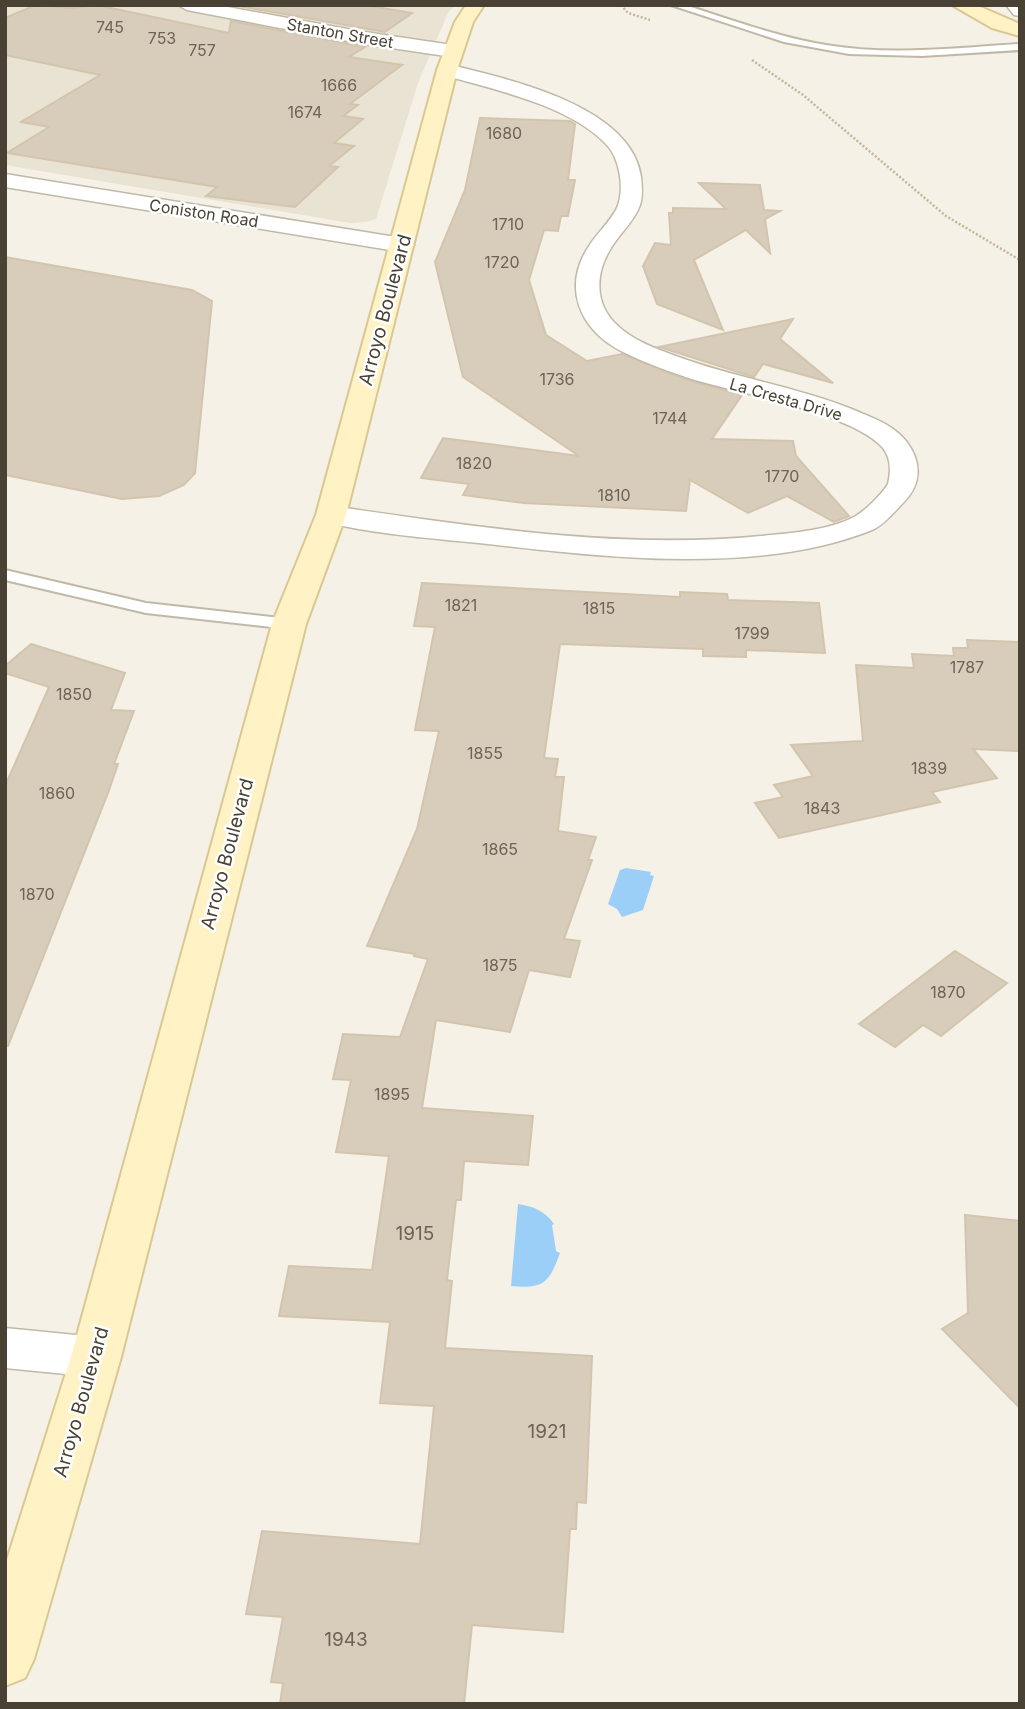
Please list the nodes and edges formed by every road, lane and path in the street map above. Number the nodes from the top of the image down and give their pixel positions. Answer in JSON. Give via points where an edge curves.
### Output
{"nodes":[{"id":1,"x":187,"y":5,"type":"edge"},
{"id":2,"x":475,"y":5,"type":"edge"},
{"id":3,"x":621,"y":5,"type":"edge"},
{"id":4,"x":675,"y":5,"type":"edge"},
{"id":5,"x":961,"y":5,"type":"edge"},
{"id":6,"x":1015,"y":5,"type":"edge"},
{"id":7,"x":1020,"y":11,"type":"edge"},
{"id":8,"x":656,"y":21,"type":"dead end"},
{"id":9,"x":1020,"y":30,"type":"edge"},
{"id":10,"x":1020,"y":47,"type":"edge"},
{"id":11,"x":746,"y":57,"type":"dead end"},
{"id":12,"x":449,"y":60,"type":"junction"},
{"id":13,"x":5,"y":180,"type":"edge"},
{"id":14,"x":402,"y":245,"type":"junction"},
{"id":15,"x":1020,"y":260,"type":"edge"},
{"id":16,"x":331,"y":515,"type":"junction"},
{"id":17,"x":5,"y":575,"type":"edge"},
{"id":18,"x":289,"y":624,"type":"junction"},
{"id":19,"x":5,"y":1348,"type":"edge"},
{"id":20,"x":96,"y":1357,"type":"junction"},
{"id":21,"x":5,"y":1659,"type":"edge"}],
"edges":[{"from":1,"to":12,"type":"street","name":"Stanton Street","via":[[358,37]]},
{"from":2,"to":12,"type":"street","name":"Arroyo Boulevard"},
{"from":3,"to":8,"type":"path","via":[[628,13]]},
{"from":4,"to":10,"type":"lane","via":[[792,41],[838,50],[926,53]]},
{"from":5,"to":9,"type":"street"},
{"from":6,"to":7,"type":"street"},
{"from":11,"to":15,"type":"path","via":[[797,92],[974,237]]},
{"from":12,"to":14,"type":"street","name":"Arroyo Boulevard"},
{"from":12,"to":16,"type":"street","name":"La Cresta Drive","via":[[582,118],[609,135],[624,152],[631,198],[619,224],[599,247],[585,281],[586,299],[611,334],[680,367],[821,406],[864,424],[891,440],[904,459],[905,481],[895,503],[876,520],[857,528],[740,548],[587,547]]},
{"from":13,"to":14,"type":"street","name":"Coniston Road"},
{"from":14,"to":16,"type":"street","name":"Arroyo Boulevard"},
{"from":16,"to":18,"type":"street","name":"Arroyo Boulevard"},
{"from":17,"to":18,"type":"lane","via":[[145,608]]},
{"from":18,"to":20,"type":"street","name":"Arroyo Boulevard"},
{"from":19,"to":20,"type":"street"},
{"from":20,"to":21,"type":"street","name":"Arroyo Boulevard"}]}
